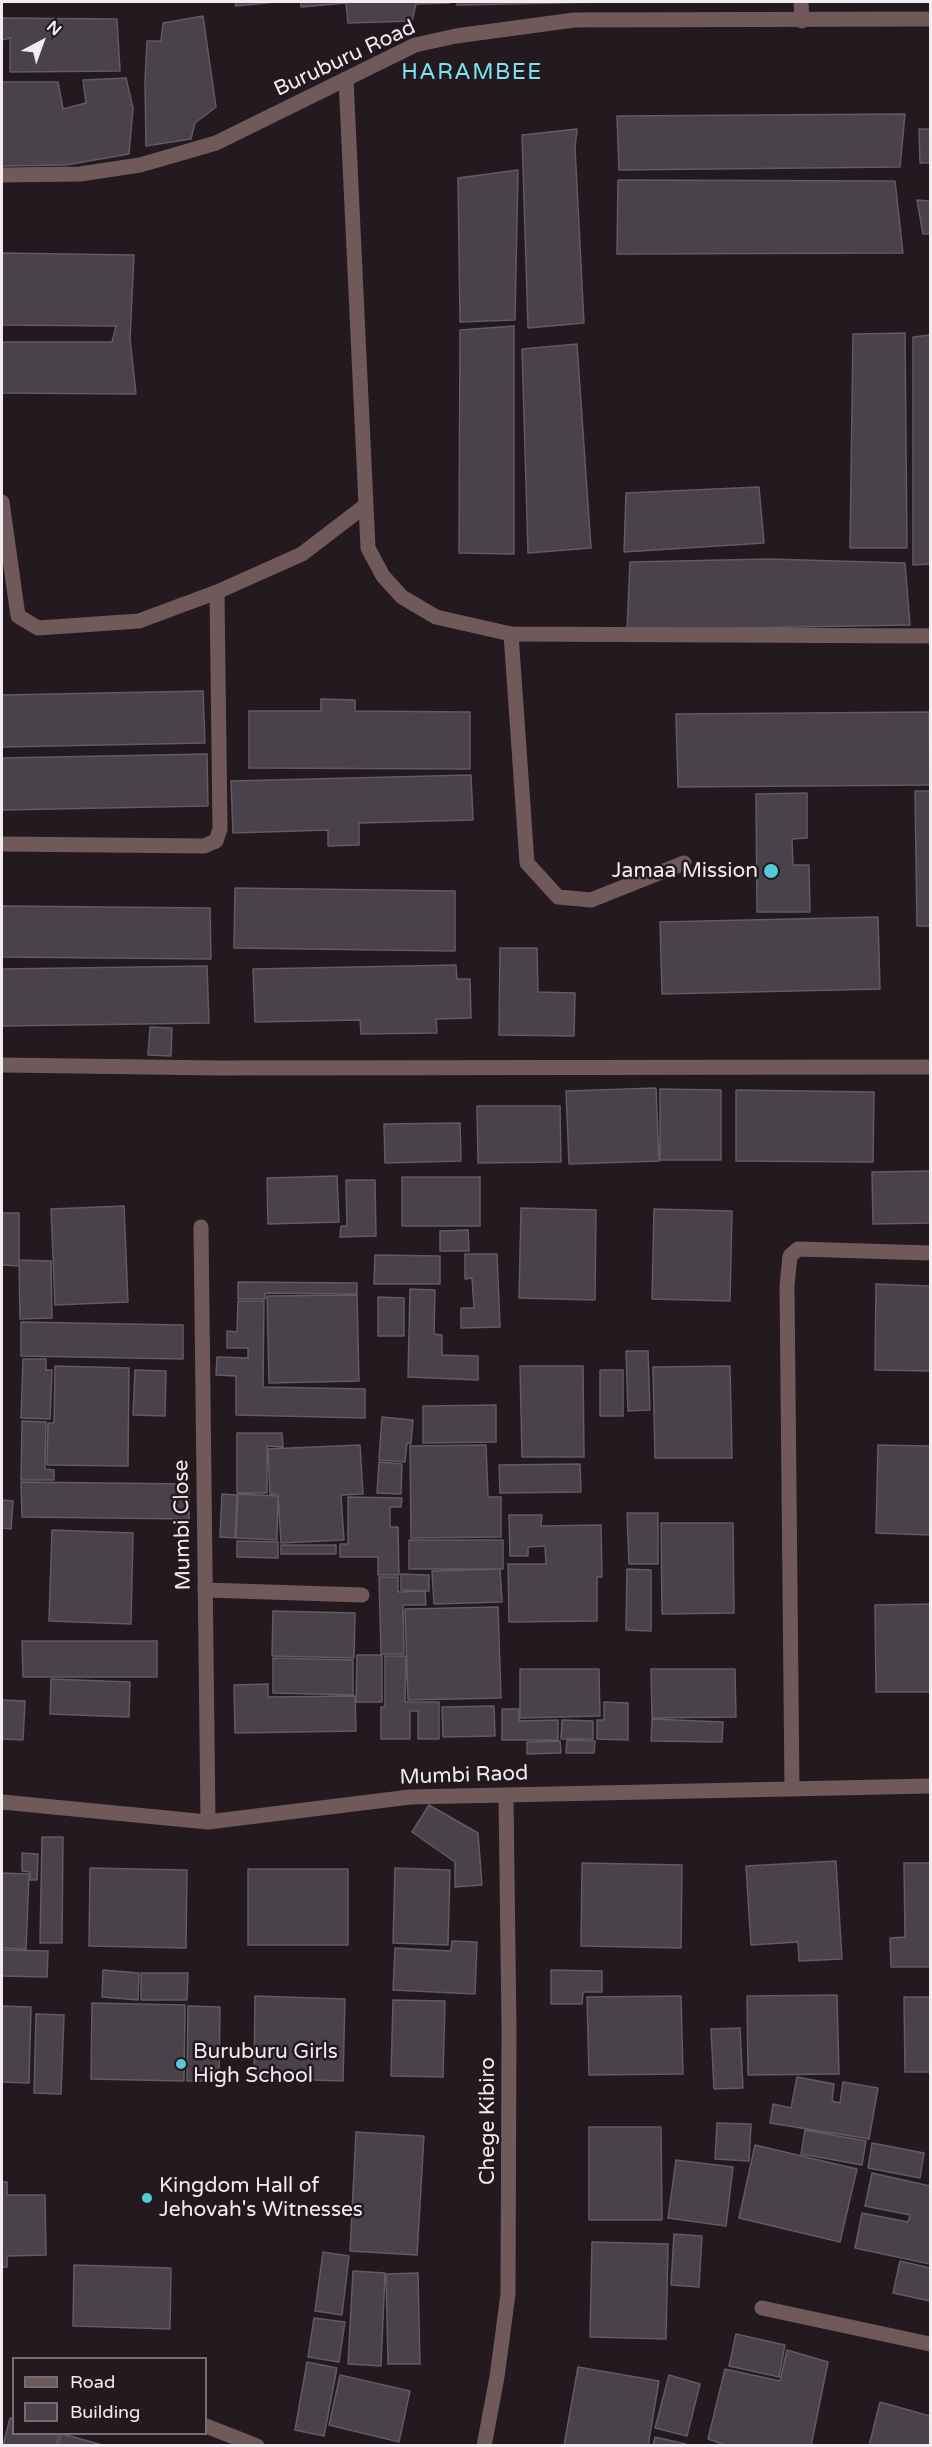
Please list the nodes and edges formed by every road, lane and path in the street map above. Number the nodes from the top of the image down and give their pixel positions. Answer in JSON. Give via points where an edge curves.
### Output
{"nodes":[{"id":1,"x":801,"y":2,"type":"edge"},
{"id":2,"x":930,"y":19,"type":"edge"},
{"id":3,"x":802,"y":21,"type":"junction"},
{"id":4,"x":346,"y":79,"type":"junction"},
{"id":5,"x":2,"y":175,"type":"edge"},
{"id":6,"x":2,"y":502,"type":"edge"},
{"id":7,"x":366,"y":505,"type":"junction"},
{"id":8,"x":217,"y":592,"type":"junction"},
{"id":9,"x":511,"y":634,"type":"junction"},
{"id":10,"x":930,"y":636,"type":"edge"},
{"id":11,"x":2,"y":844,"type":"edge"},
{"id":12,"x":684,"y":863,"type":"dead end"},
{"id":13,"x":2,"y":1065,"type":"edge"},
{"id":14,"x":930,"y":1067,"type":"edge"},
{"id":15,"x":201,"y":1227,"type":"dead end"},
{"id":16,"x":930,"y":1253,"type":"edge"},
{"id":17,"x":205,"y":1590,"type":"junction"},
{"id":18,"x":362,"y":1595,"type":"dead end"},
{"id":19,"x":930,"y":1786,"type":"edge"},
{"id":20,"x":792,"y":1789,"type":"junction"},
{"id":21,"x":506,"y":1796,"type":"junction"},
{"id":22,"x":2,"y":1802,"type":"edge"},
{"id":23,"x":208,"y":1822,"type":"junction"},
{"id":24,"x":762,"y":2308,"type":"dead end"},
{"id":25,"x":930,"y":2344,"type":"edge"},
{"id":26,"x":207,"y":2426,"type":"edge"},
{"id":27,"x":257,"y":2445,"type":"edge"},
{"id":28,"x":483,"y":2445,"type":"edge"}],
"edges":[{"from":1,"to":3,"type":"street"},
{"from":2,"to":3,"type":"street","name":"Buruburu Road"},
{"from":3,"to":4,"type":"street","name":"Buruburu Road","via":[[562,22],[415,45]]},
{"from":4,"to":5,"type":"street","name":"Buruburu Road","via":[[216,143],[162,159],[80,174]]},
{"from":4,"to":7,"type":"street"},
{"from":6,"to":8,"type":"street","via":[[18,616],[38,628],[139,621]]},
{"from":7,"to":8,"type":"street","via":[[302,554]]},
{"from":7,"to":9,"type":"street","via":[[368,548],[383,576],[402,597],[436,617]]},
{"from":8,"to":11,"type":"street","via":[[220,829],[216,841],[204,846]]},
{"from":9,"to":10,"type":"street"},
{"from":9,"to":12,"type":"street","via":[[527,863],[558,897],[591,900]]},
{"from":13,"to":14,"type":"street"},
{"from":15,"to":17,"type":"street","name":"Mumbi Close"},
{"from":16,"to":20,"type":"street","via":[[798,1249],[790,1256],[787,1286]]},
{"from":17,"to":18,"type":"street"},
{"from":17,"to":23,"type":"street","name":"Mumbi Close"},
{"from":19,"to":20,"type":"street","name":"Mumbi Raod"},
{"from":20,"to":21,"type":"street","name":"Mumbi Raod"},
{"from":21,"to":23,"type":"street","name":"Mumbi Raod","via":[[410,1797]]},
{"from":21,"to":28,"type":"street","name":"Chege Kibiro","via":[[508,2294]]},
{"from":22,"to":23,"type":"street","name":"Mumbi Raod"},
{"from":24,"to":25,"type":"street"},
{"from":26,"to":27,"type":"street"}]}
